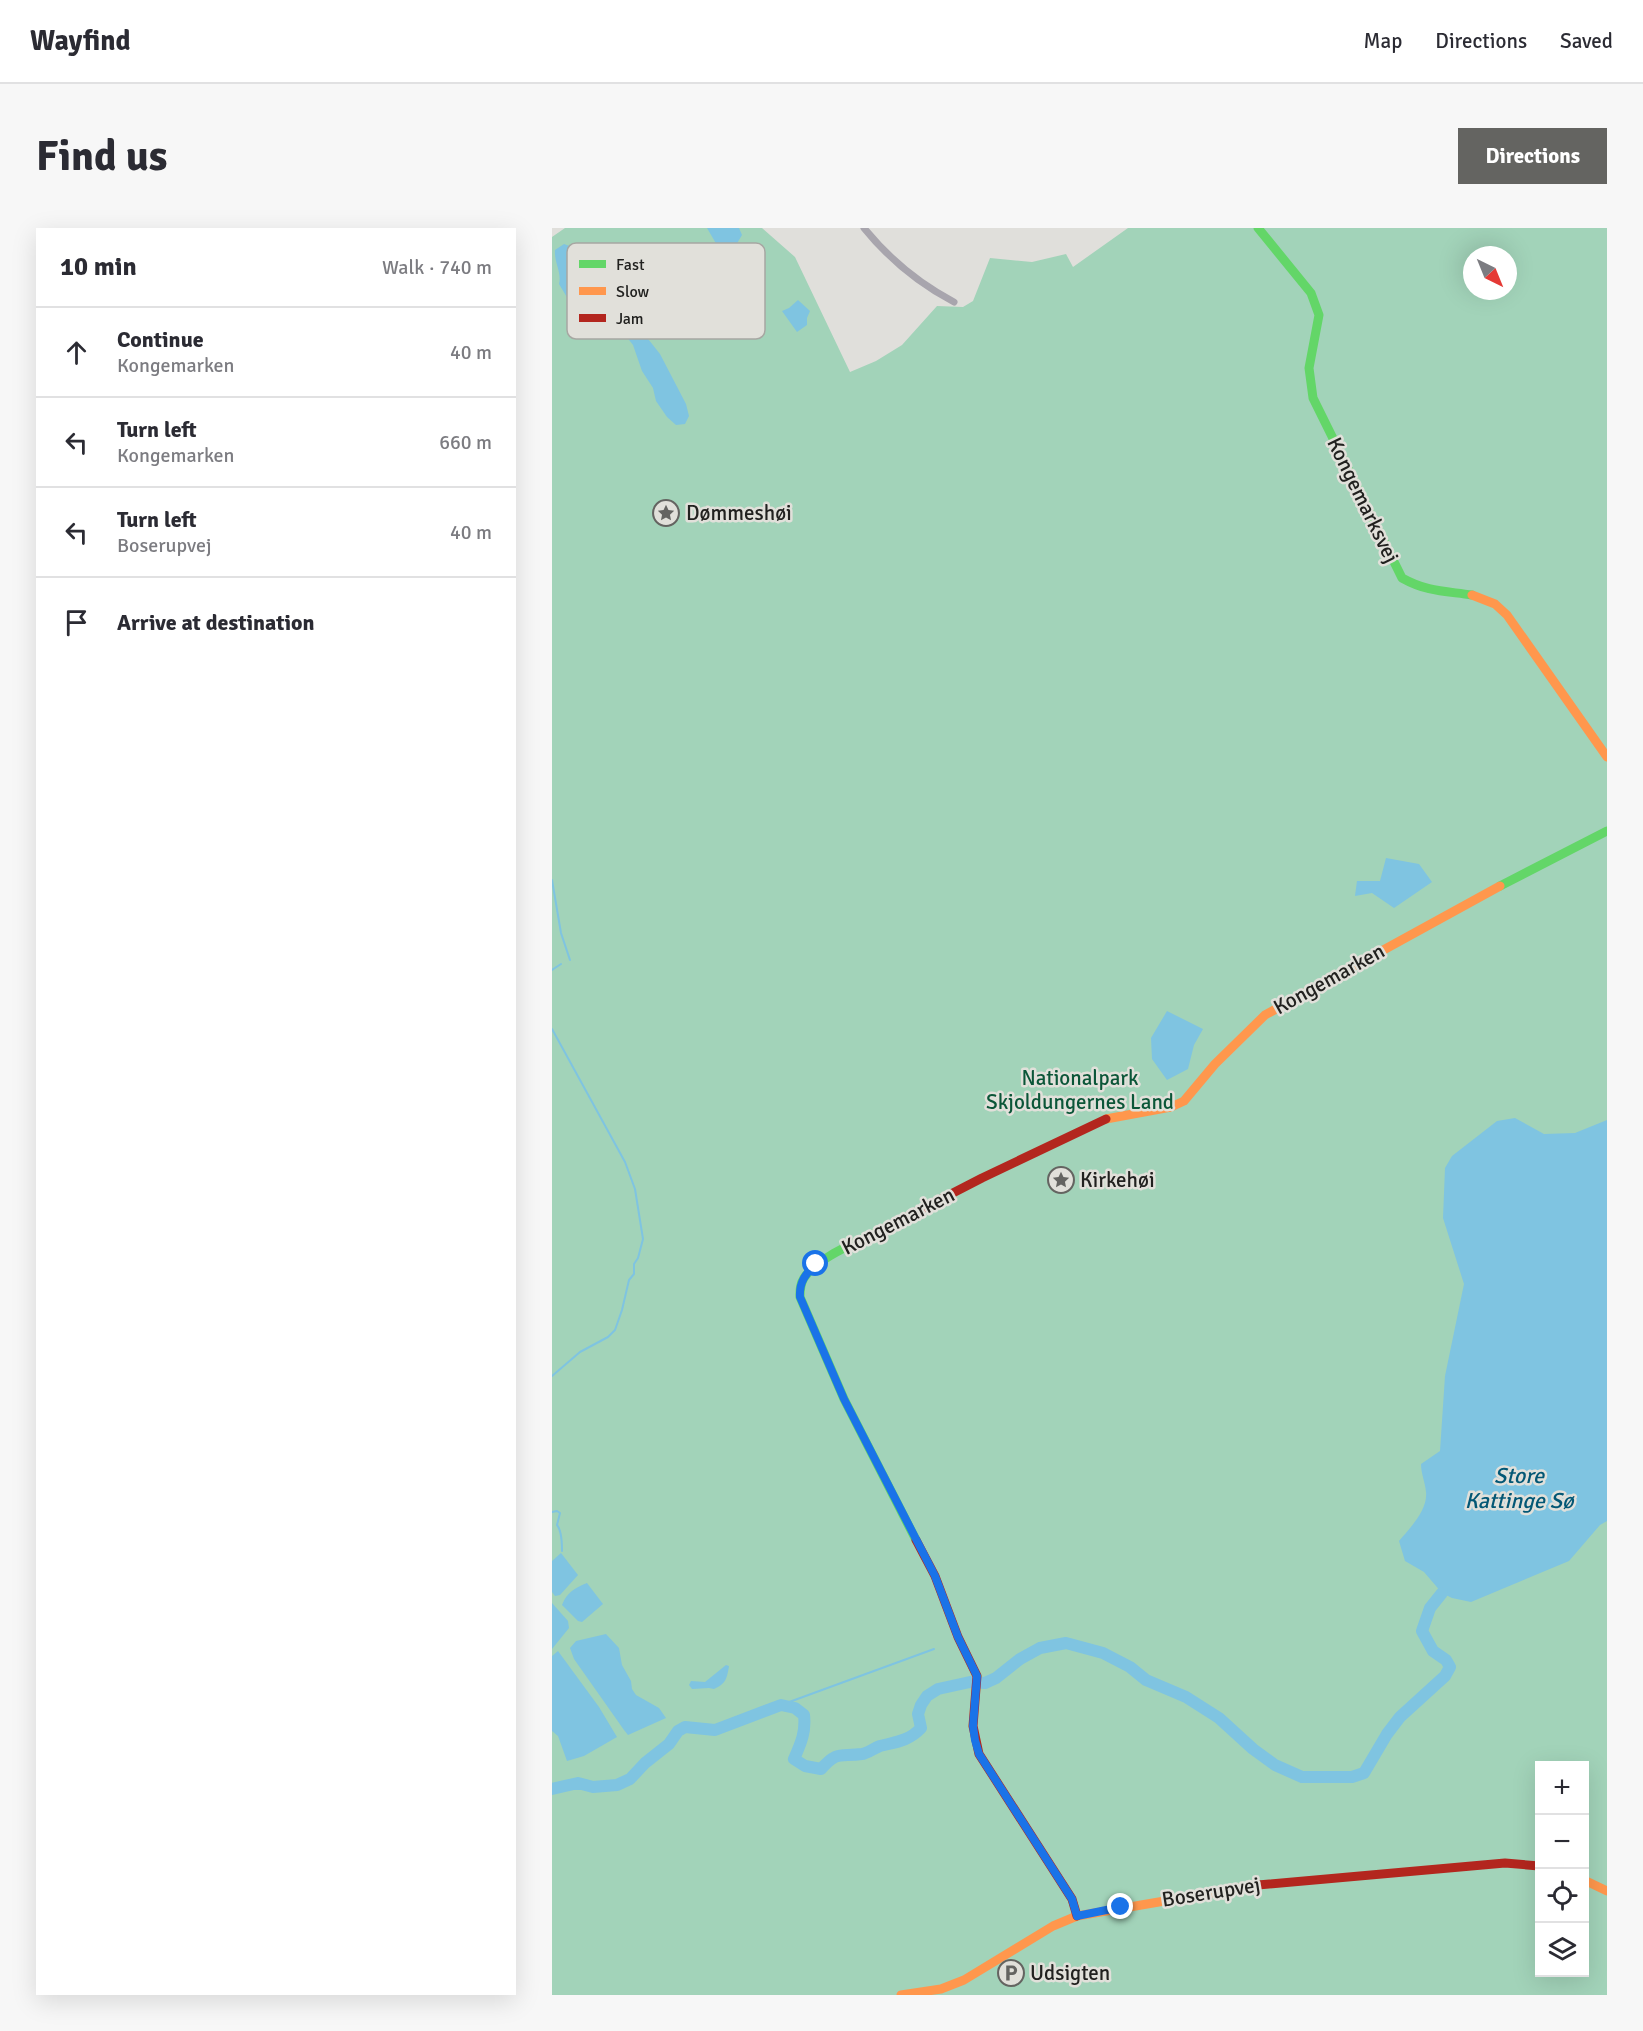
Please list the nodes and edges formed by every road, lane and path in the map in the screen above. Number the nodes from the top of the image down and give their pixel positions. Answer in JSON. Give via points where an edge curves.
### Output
{"nodes":[{"id":1,"x":864,"y":228,"type":"edge"},
{"id":2,"x":1258,"y":228,"type":"edge"},
{"id":3,"x":954,"y":302,"type":"dead end"},
{"id":4,"x":1607,"y":757,"type":"edge"},
{"id":5,"x":1607,"y":831,"type":"edge"},
{"id":6,"x":1535,"y":1866,"type":"edge"},
{"id":7,"x":1589,"y":1882,"type":"edge"},
{"id":8,"x":1607,"y":1891,"type":"edge"},
{"id":9,"x":1077,"y":1916,"type":"junction"},
{"id":10,"x":901,"y":1995,"type":"edge"}],
"edges":[{"from":1,"to":3,"type":"street","via":[[905,272]]},
{"from":2,"to":4,"type":"street","name":"Kongemarksvej","via":[[1317,305],[1309,369],[1313,398],[1402,578],[1420,589],[1474,594],[1498,605]]},
{"from":5,"to":9,"type":"street","name":"Kongemarken","via":[[1265,1015],[1184,1101],[1092,1124],[816,1264],[800,1287],[800,1297],[844,1399],[935,1576],[977,1676],[973,1726],[979,1754],[1072,1899]]},
{"from":6,"to":9,"type":"street","name":"Boserupvej","via":[[1505,1863],[1262,1884]]},
{"from":7,"to":8,"type":"street"},
{"from":9,"to":10,"type":"street","name":"Boserupvej","via":[[1036,1935],[964,1980],[941,1989]]}]}
